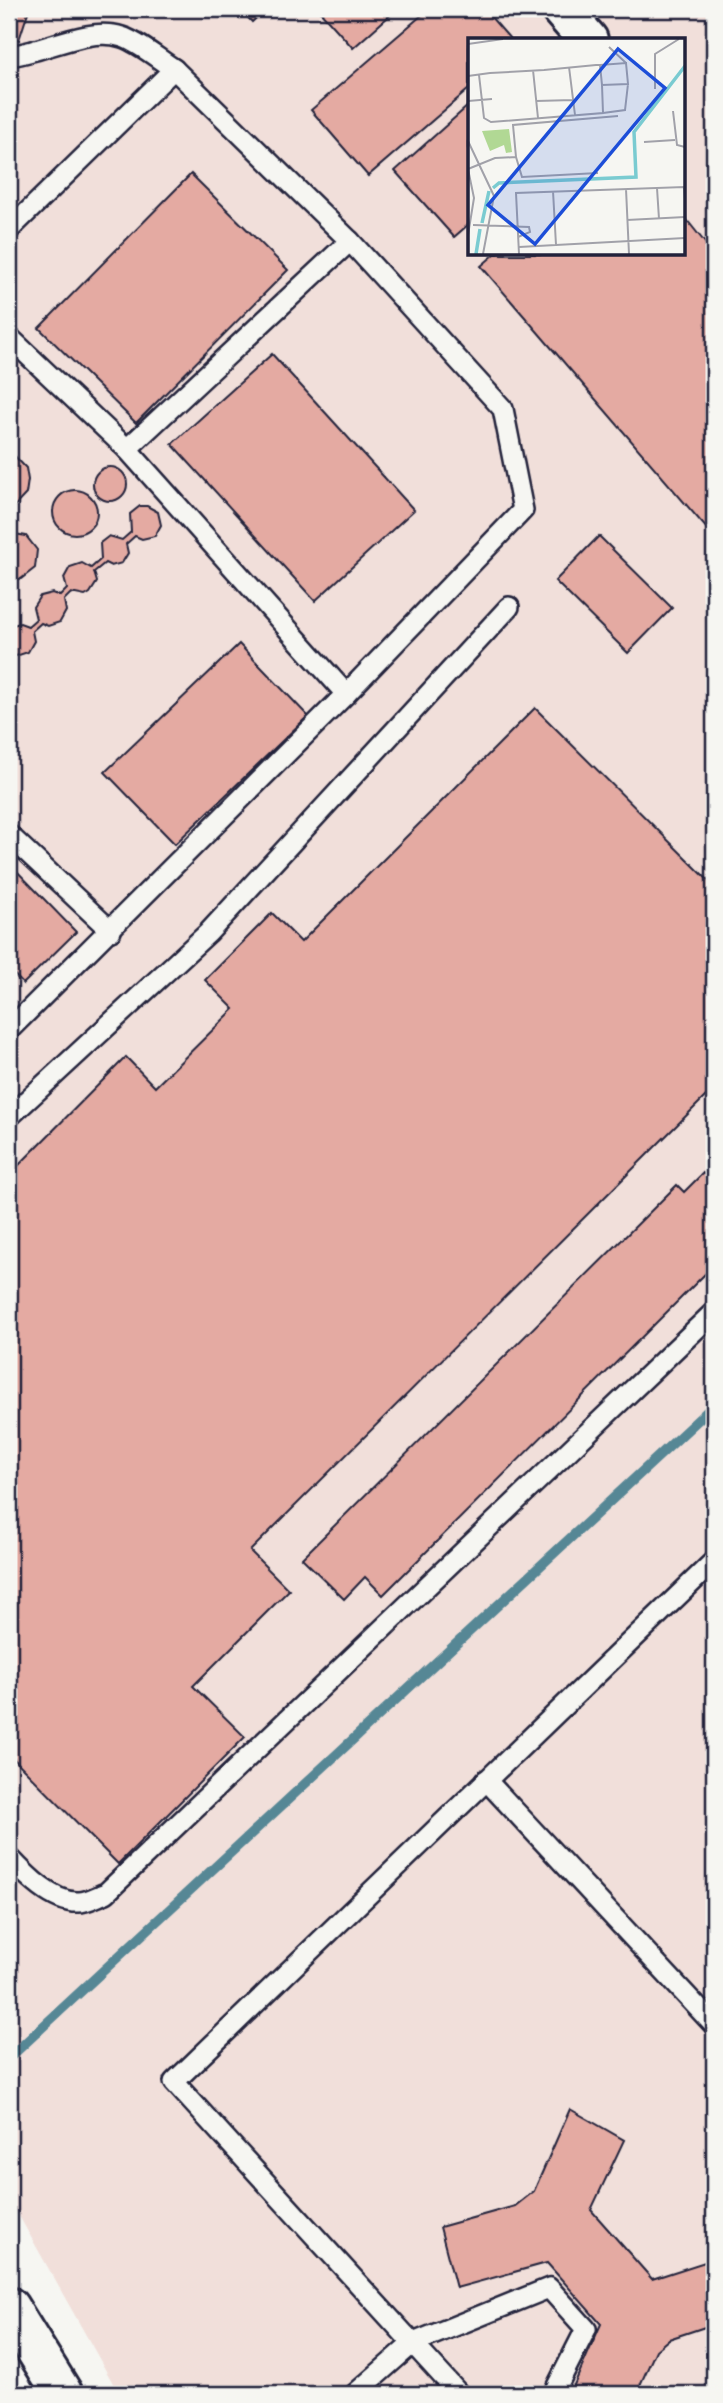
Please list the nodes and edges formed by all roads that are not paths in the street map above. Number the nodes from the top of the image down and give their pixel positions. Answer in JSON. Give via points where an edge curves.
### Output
{"nodes":[{"id":1,"x":561,"y":9,"type":"edge"},
{"id":2,"x":586,"y":38,"type":"edge"},
{"id":3,"x":9,"y":55,"type":"edge"},
{"id":4,"x":174,"y":69,"type":"junction"},
{"id":5,"x":9,"y":230,"type":"edge"},
{"id":6,"x":349,"y":241,"type":"junction"},
{"id":7,"x":9,"y":337,"type":"edge"},
{"id":8,"x":127,"y":449,"type":"junction"},
{"id":9,"x":509,"y":607,"type":"dead end"},
{"id":10,"x":346,"y":694,"type":"junction"},
{"id":11,"x":9,"y":835,"type":"edge"},
{"id":12,"x":111,"y":931,"type":"junction"},
{"id":13,"x":9,"y":1030,"type":"edge"},
{"id":14,"x":9,"y":1116,"type":"edge"},
{"id":15,"x":714,"y":1312,"type":"edge"},
{"id":16,"x":714,"y":1561,"type":"edge"},
{"id":17,"x":486,"y":1780,"type":"junction"},
{"id":18,"x":9,"y":1857,"type":"edge"},
{"id":19,"x":714,"y":2025,"type":"edge"},
{"id":20,"x":9,"y":2307,"type":"edge"},
{"id":21,"x":413,"y":2343,"type":"junction"},
{"id":22,"x":63,"y":2394,"type":"edge"},
{"id":23,"x":355,"y":2394,"type":"edge"},
{"id":24,"x":459,"y":2394,"type":"edge"},
{"id":25,"x":553,"y":2394,"type":"edge"}],
"edges":[{"from":1,"to":2,"type":"street"},
{"from":3,"to":4,"type":"lane","via":[[31,54],[108,34],[125,38]]},
{"from":4,"to":5,"type":"lane"},
{"from":4,"to":6,"type":"lane"},
{"from":6,"to":8,"type":"lane"},
{"from":6,"to":10,"type":"lane","via":[[503,410],[523,510]]},
{"from":7,"to":8,"type":"lane"},
{"from":8,"to":10,"type":"lane"},
{"from":9,"to":14,"type":"lane","via":[[208,933]]},
{"from":10,"to":12,"type":"lane"},
{"from":11,"to":12,"type":"lane"},
{"from":12,"to":13,"type":"lane"},
{"from":15,"to":18,"type":"lane","via":[[106,1894],[78,1902],[63,1899]]},
{"from":16,"to":17,"type":"lane"},
{"from":17,"to":19,"type":"lane"},
{"from":17,"to":21,"type":"lane","via":[[174,2082]]},
{"from":20,"to":22,"type":"street"},
{"from":21,"to":23,"type":"lane"},
{"from":21,"to":24,"type":"lane"},
{"from":21,"to":25,"type":"lane","via":[[549,2288],[586,2329]]}]}
